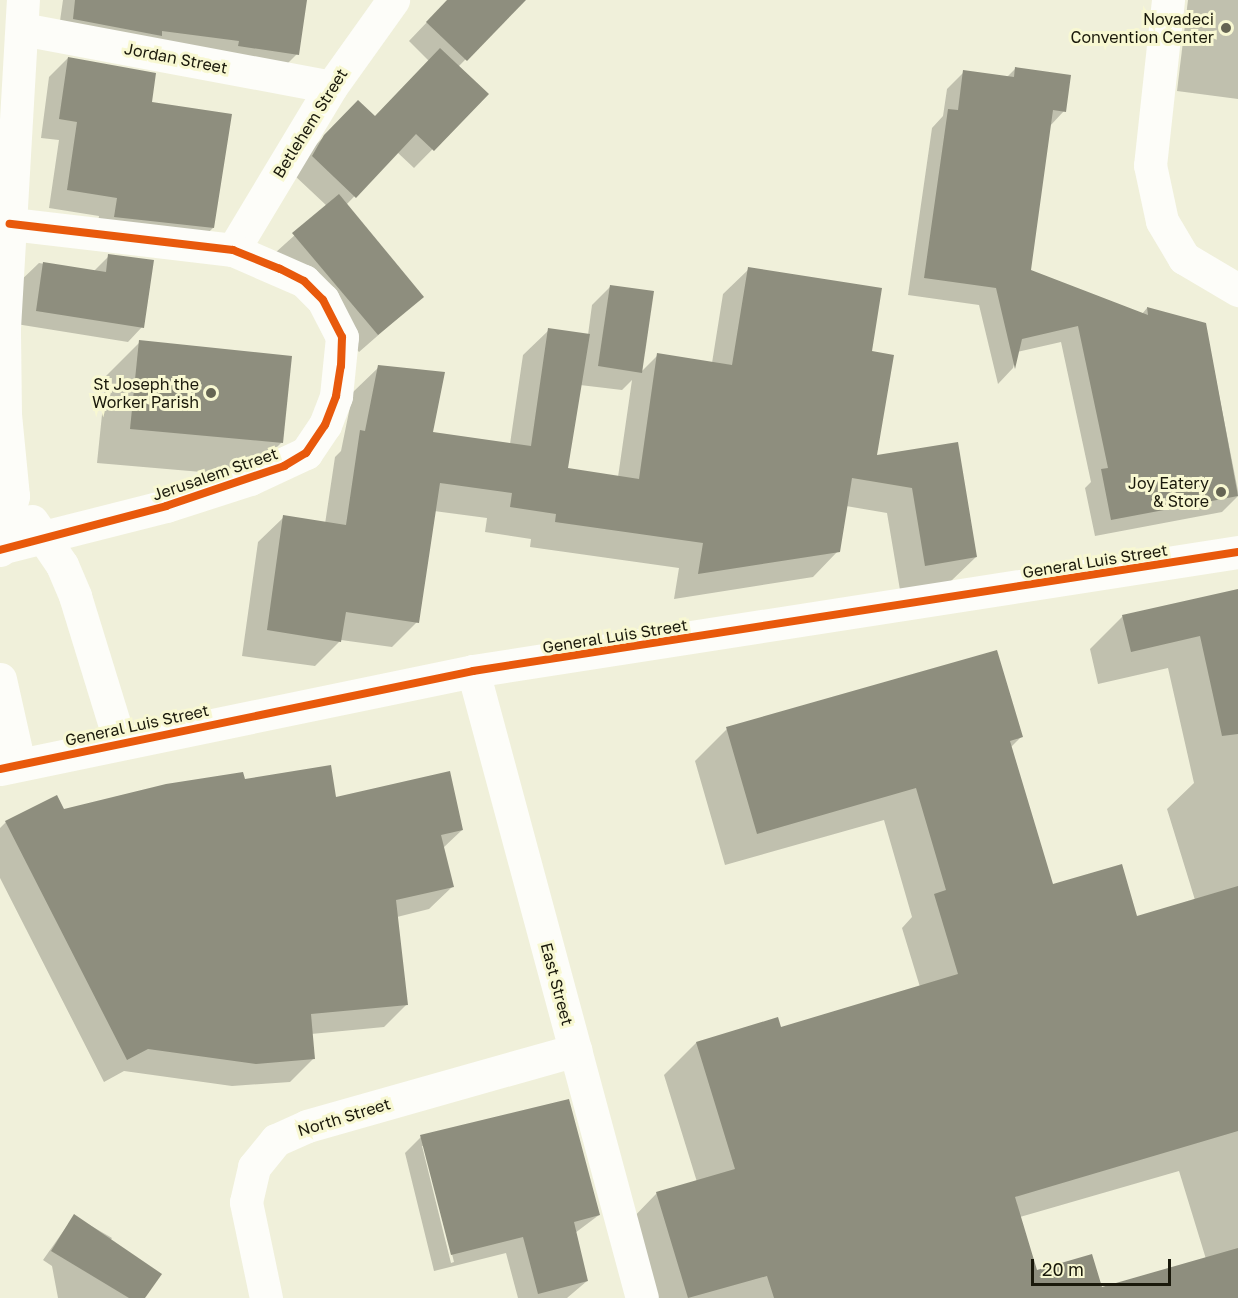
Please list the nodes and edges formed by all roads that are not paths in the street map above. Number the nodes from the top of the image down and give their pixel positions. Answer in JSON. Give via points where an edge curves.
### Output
{"nodes":[{"id":1,"x":393,"y":0,"type":"edge"},
{"id":2,"x":1168,"y":0,"type":"edge"},
{"id":3,"x":23,"y":14,"type":"edge"},
{"id":4,"x":331,"y":87,"type":"junction"},
{"id":5,"x":10,"y":224,"type":"junction"},
{"id":6,"x":233,"y":250,"type":"junction"},
{"id":7,"x":1238,"y":290,"type":"edge"},
{"id":8,"x":13,"y":496,"type":"junction"},
{"id":9,"x":46,"y":538,"type":"junction"},
{"id":10,"x":0,"y":549,"type":"edge"},
{"id":11,"x":1238,"y":552,"type":"edge"},
{"id":12,"x":473,"y":671,"type":"junction"},
{"id":13,"x":0,"y":679,"type":"edge"},
{"id":14,"x":120,"y":742,"type":"junction"},
{"id":15,"x":10,"y":767,"type":"edge"},
{"id":16,"x":575,"y":1050,"type":"junction"},
{"id":17,"x":266,"y":1298,"type":"edge"},
{"id":18,"x":642,"y":1298,"type":"edge"}],
"edges":[{"from":1,"to":4,"type":"street","name":"Betlehem Street"},
{"from":2,"to":7,"type":"street","via":[[1150,165],[1162,221],[1184,258]]},
{"from":3,"to":4,"type":"street","name":"Jordan Street"},
{"from":3,"to":5,"type":"street"},
{"from":4,"to":6,"type":"street","name":"Betlehem Street"},
{"from":5,"to":6,"type":"street","name":"Jerusalem Street"},
{"from":5,"to":8,"type":"street","via":[[4,404]]},
{"from":6,"to":9,"type":"street","name":"Jerusalem Street","via":[[304,282],[323,300],[342,337],[336,396],[325,425],[306,453],[284,466],[166,506]]},
{"from":8,"to":9,"type":"street"},
{"from":8,"to":10,"type":"street"},
{"from":9,"to":10,"type":"street","name":"Jerusalem Street"},
{"from":9,"to":14,"type":"street","via":[[62,565],[86,625]]},
{"from":11,"to":12,"type":"street","name":"General Luis Street"},
{"from":12,"to":14,"type":"street","name":"General Luis Street"},
{"from":12,"to":16,"type":"street","name":"East Street"},
{"from":13,"to":15,"type":"street"},
{"from":14,"to":15,"type":"street","name":"General Luis Street"},
{"from":16,"to":17,"type":"street","name":"North Street","via":[[307,1126],[276,1140],[254,1167],[246,1202]]},
{"from":16,"to":18,"type":"street","name":"East Street"}]}
